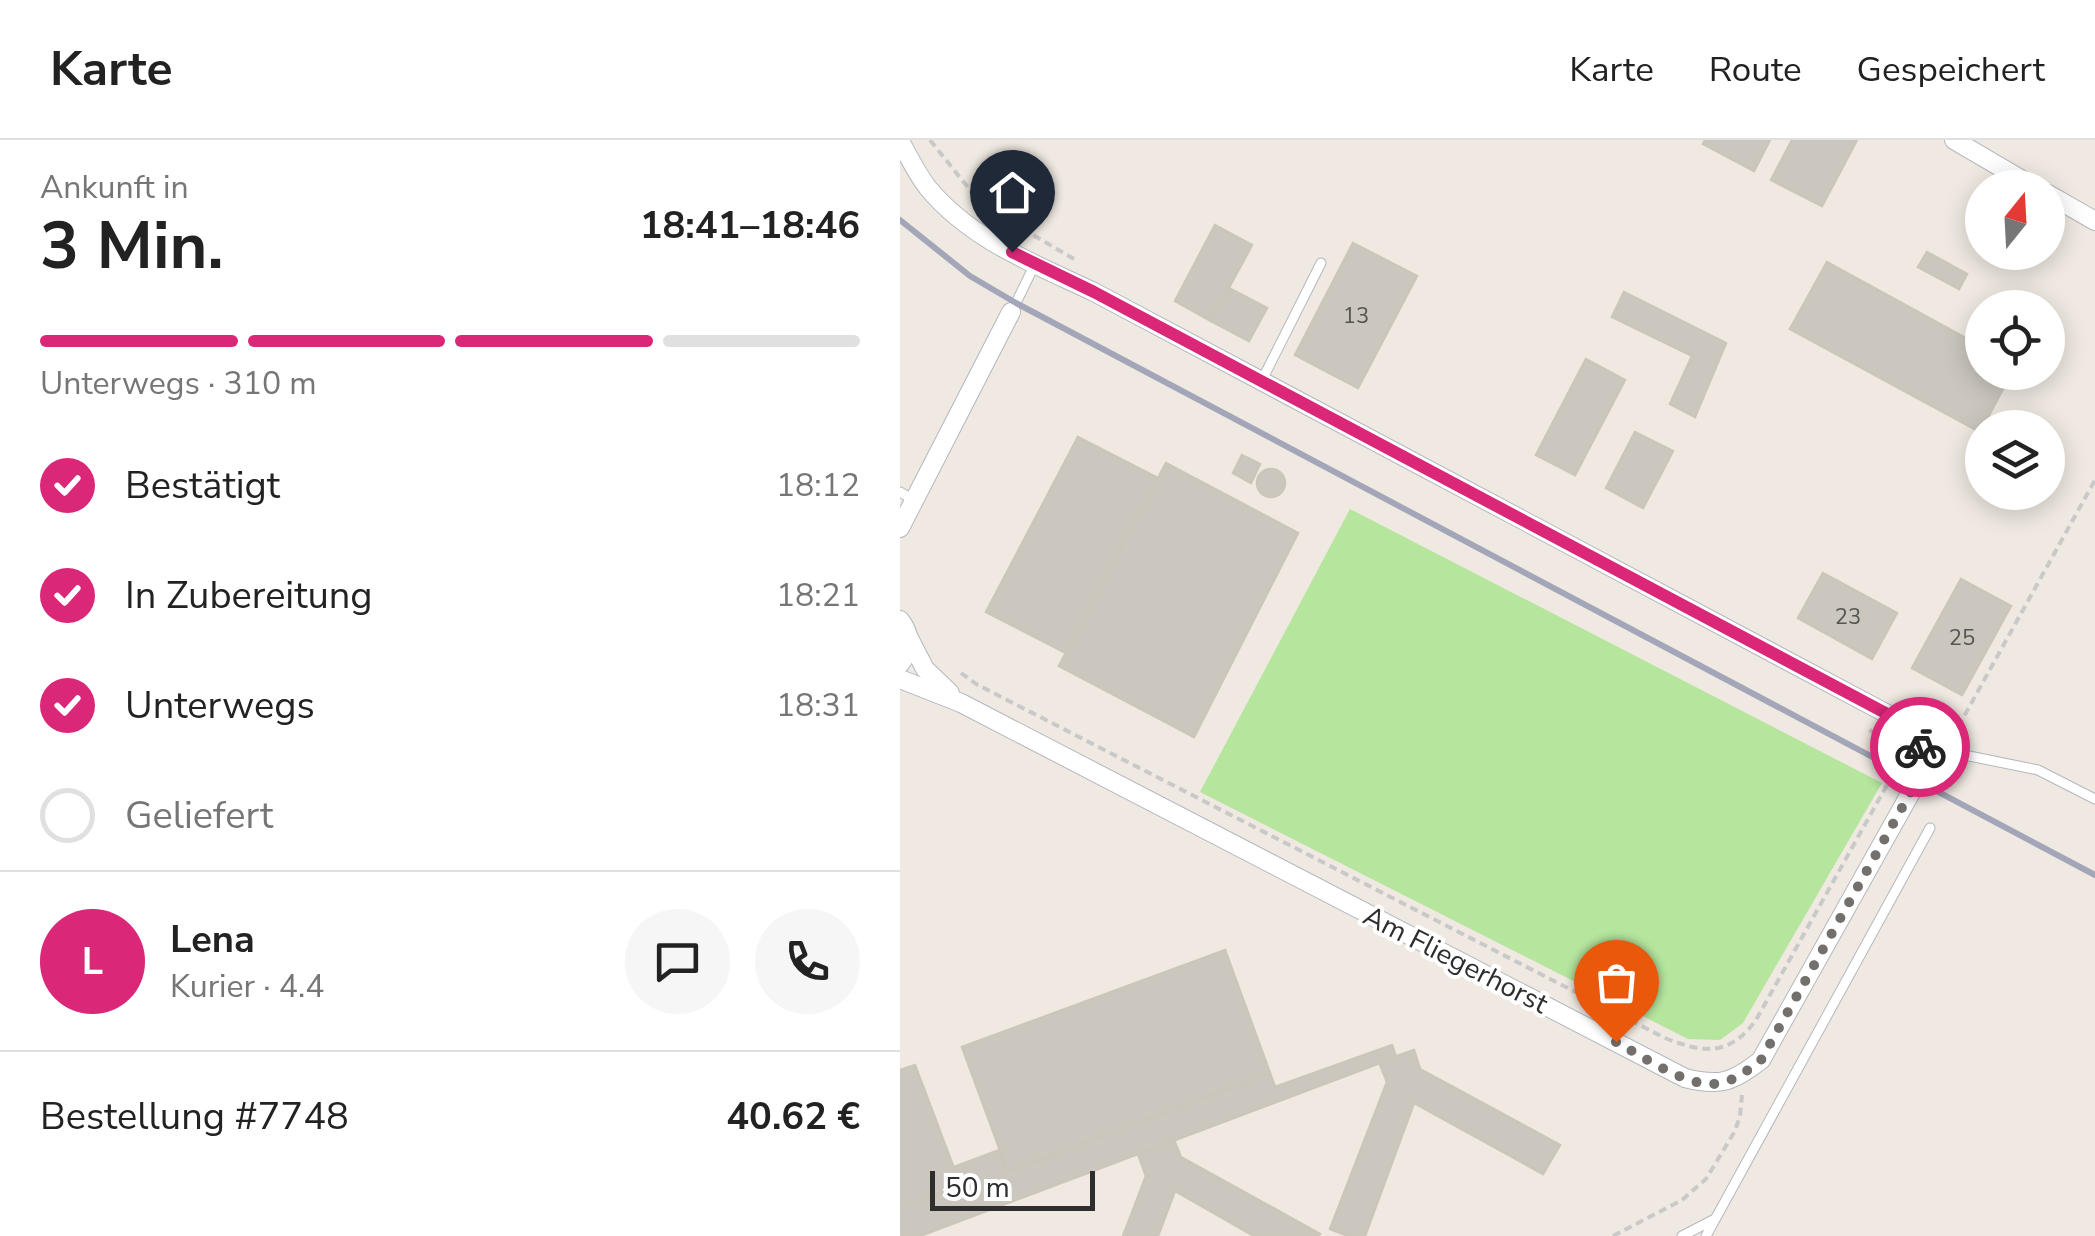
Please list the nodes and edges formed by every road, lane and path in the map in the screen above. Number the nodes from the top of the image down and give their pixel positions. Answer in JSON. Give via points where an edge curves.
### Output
{"nodes":[{"id":1,"x":930,"y":140,"type":"edge"},
{"id":2,"x":1954,"y":140,"type":"edge"},
{"id":3,"x":900,"y":141,"type":"edge"},
{"id":4,"x":2005,"y":170,"type":"edge"},
{"id":5,"x":2065,"y":204,"type":"edge"},
{"id":6,"x":2095,"y":222,"type":"edge"},
{"id":7,"x":1321,"y":263,"type":"dead end"},
{"id":8,"x":1035,"y":264,"type":"junction"},
{"id":9,"x":1089,"y":266,"type":"dead end"},
{"id":10,"x":1011,"y":312,"type":"joint"},
{"id":11,"x":1260,"y":382,"type":"junction"},
{"id":12,"x":2095,"y":480,"type":"edge"},
{"id":13,"x":907,"y":496,"type":"edge"},
{"id":14,"x":901,"y":526,"type":"edge"},
{"id":15,"x":903,"y":624,"type":"edge"},
{"id":16,"x":900,"y":664,"type":"edge"},
{"id":17,"x":953,"y":668,"type":"dead end"},
{"id":18,"x":900,"y":680,"type":"edge"},
{"id":19,"x":961,"y":703,"type":"junction"},
{"id":20,"x":1862,"y":724,"type":"dead end"},
{"id":21,"x":1920,"y":746,"type":"junction"},
{"id":22,"x":1945,"y":751,"type":"junction"},
{"id":23,"x":2095,"y":799,"type":"edge"},
{"id":24,"x":1930,"y":828,"type":"dead end"},
{"id":25,"x":1741,"y":1075,"type":"junction"},
{"id":26,"x":1716,"y":1219,"type":"junction"},
{"id":27,"x":1613,"y":1236,"type":"edge"},
{"id":28,"x":1682,"y":1236,"type":"edge"},
{"id":29,"x":1706,"y":1236,"type":"edge"}],
"edges":[{"from":1,"to":9,"type":"path","via":[[982,205]]},
{"from":2,"to":4,"type":"street"},
{"from":3,"to":8,"type":"street","via":[[952,215]]},
{"from":5,"to":6,"type":"street"},
{"from":7,"to":11,"type":"lane"},
{"from":8,"to":10,"type":"lane"},
{"from":8,"to":11,"type":"street"},
{"from":10,"to":13,"type":"street"},
{"from":11,"to":21,"type":"street","via":[[1893,717]]},
{"from":12,"to":22,"type":"path"},
{"from":13,"to":14,"type":"street"},
{"from":15,"to":16,"type":"street","name":"Am Fliegerhorst","via":[[909,647]]},
{"from":15,"to":19,"type":"street","name":"Am Fliegerhorst","via":[[925,669]]},
{"from":17,"to":20,"type":"path","via":[[1694,1049],[1731,1044],[1756,1020],[1886,785],[1892,755]]},
{"from":18,"to":19,"type":"street","name":"Am Fliegerhorst"},
{"from":19,"to":25,"type":"street","name":"Am Fliegerhorst","via":[[1685,1078],[1710,1085]]},
{"from":21,"to":22,"type":"lane"},
{"from":21,"to":25,"type":"street","via":[[1917,781],[1778,1033],[1761,1060]]},
{"from":22,"to":23,"type":"lane","via":[[2038,770]]},
{"from":24,"to":26,"type":"lane"},
{"from":25,"to":27,"type":"path","via":[[1740,1116],[1706,1179],[1682,1200]]},
{"from":26,"to":28,"type":"lane"},
{"from":26,"to":29,"type":"lane"}]}
